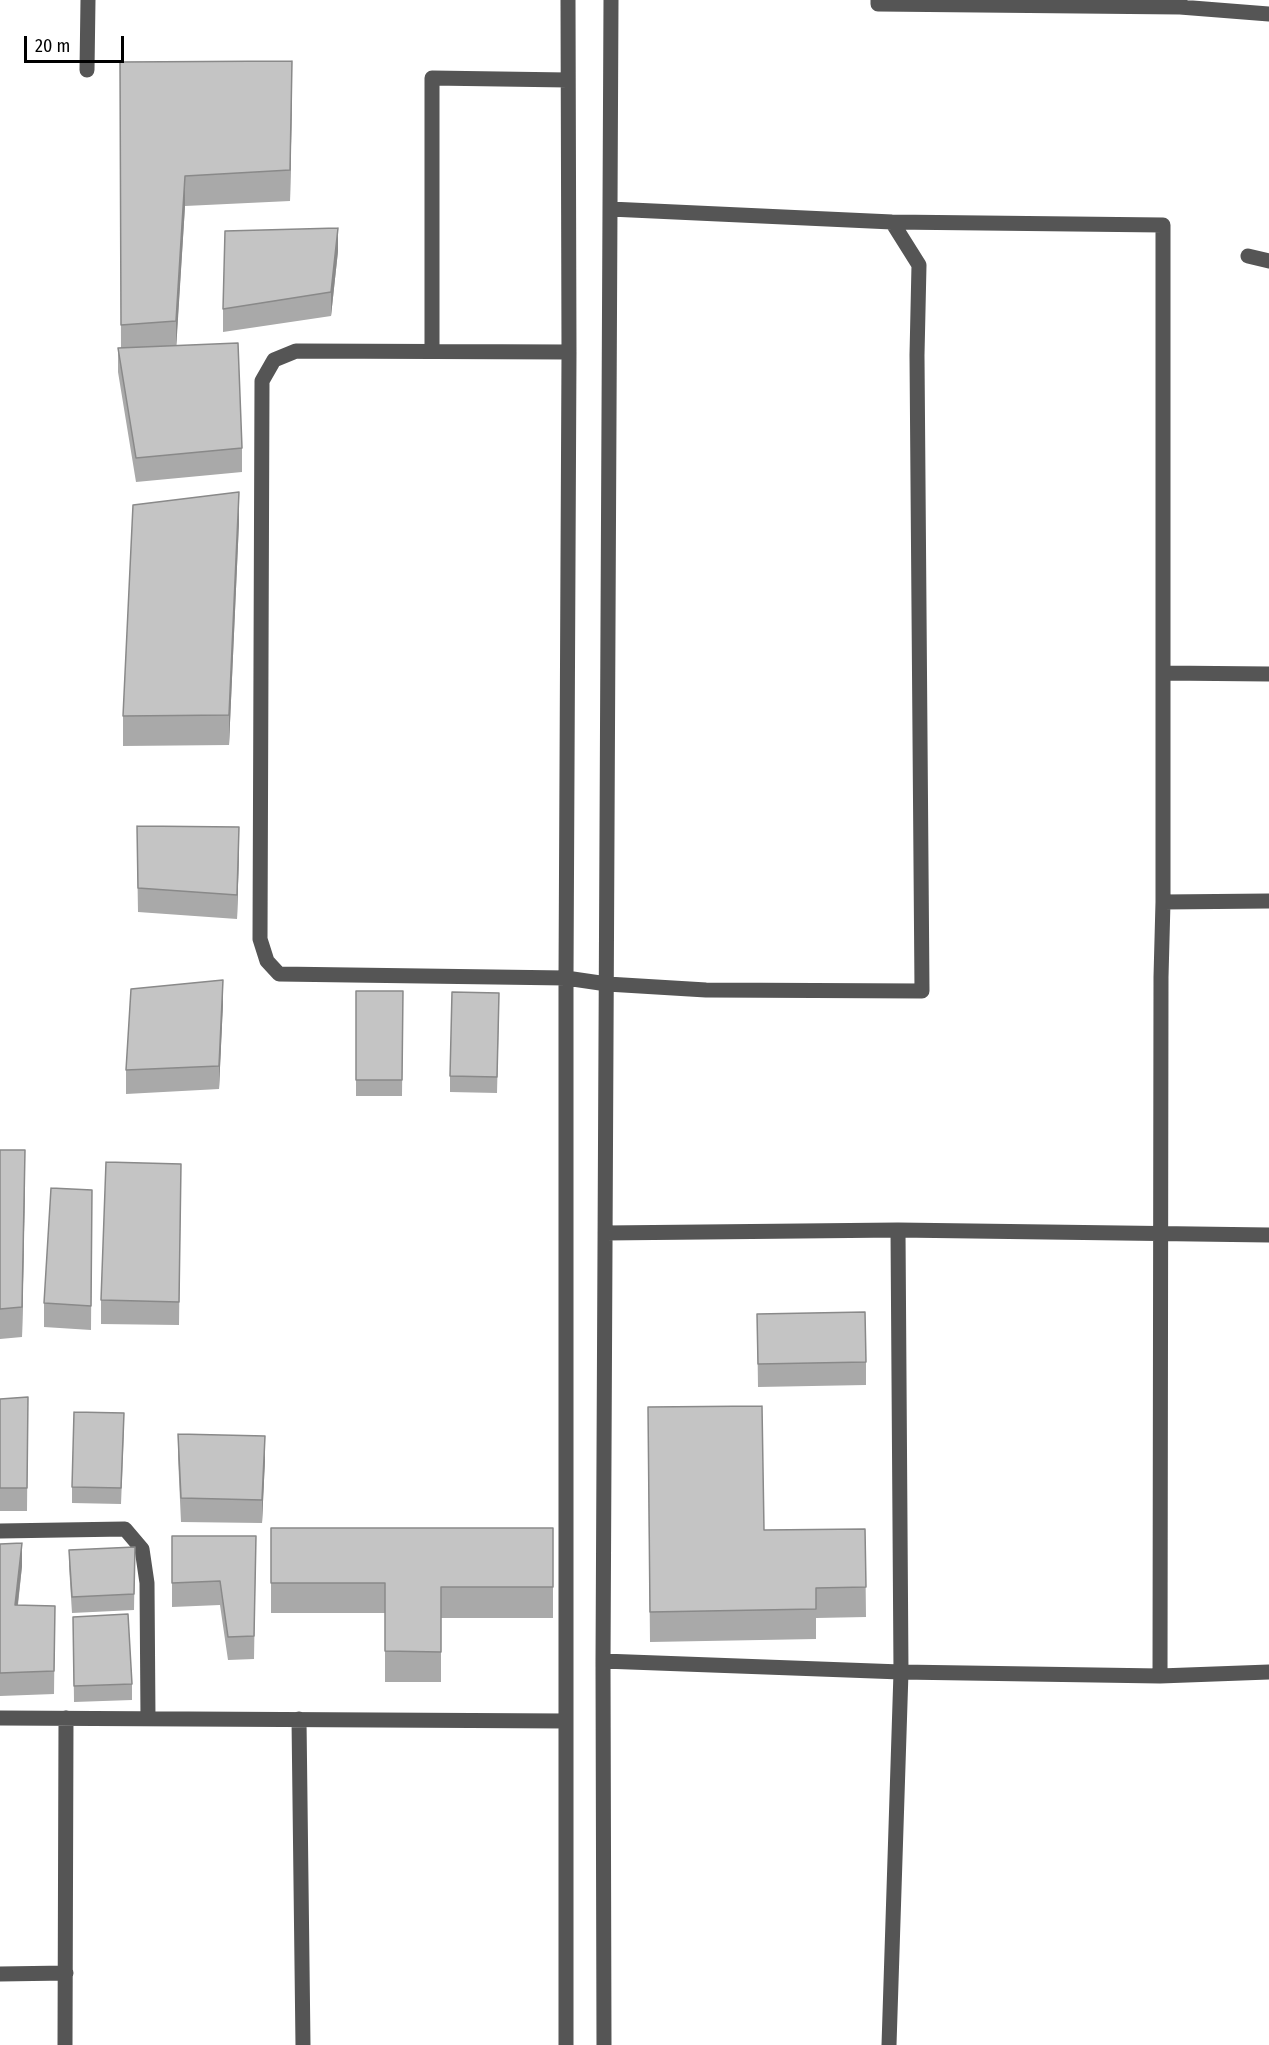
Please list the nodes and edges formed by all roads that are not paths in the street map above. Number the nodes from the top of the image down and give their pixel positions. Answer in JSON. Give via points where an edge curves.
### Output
{"nodes":[{"id":1,"x":88,"y":0,"type":"edge"},
{"id":2,"x":568,"y":0,"type":"edge"},
{"id":3,"x":611,"y":0,"type":"edge"},
{"id":4,"x":878,"y":0,"type":"edge"},
{"id":5,"x":1180,"y":3,"type":"edge"},
{"id":6,"x":1269,"y":14,"type":"edge"},
{"id":7,"x":87,"y":70,"type":"dead end"},
{"id":8,"x":568,"y":80,"type":"junction"},
{"id":9,"x":610,"y":209,"type":"junction"},
{"id":10,"x":892,"y":222,"type":"junction"},
{"id":11,"x":1248,"y":256,"type":"dead end"},
{"id":12,"x":1269,"y":261,"type":"edge"},
{"id":13,"x":432,"y":351,"type":"junction"},
{"id":14,"x":569,"y":352,"type":"junction"},
{"id":15,"x":1163,"y":673,"type":"junction"},
{"id":16,"x":1269,"y":674,"type":"edge"},
{"id":17,"x":1269,"y":901,"type":"edge"},
{"id":18,"x":1163,"y":902,"type":"junction"},
{"id":19,"x":566,"y":978,"type":"junction"},
{"id":20,"x":607,"y":984,"type":"junction"},
{"id":21,"x":898,"y":1230,"type":"junction"},
{"id":22,"x":605,"y":1233,"type":"junction"},
{"id":23,"x":1160,"y":1233,"type":"junction"},
{"id":24,"x":1269,"y":1235,"type":"edge"},
{"id":25,"x":0,"y":1531,"type":"edge"},
{"id":26,"x":603,"y":1661,"type":"junction"},
{"id":27,"x":901,"y":1672,"type":"junction"},
{"id":28,"x":1269,"y":1672,"type":"edge"},
{"id":29,"x":1160,"y":1676,"type":"junction"},
{"id":30,"x":0,"y":1718,"type":"edge"},
{"id":31,"x":66,"y":1718,"type":"junction"},
{"id":32,"x":148,"y":1719,"type":"junction"},
{"id":33,"x":299,"y":1719,"type":"junction"},
{"id":34,"x":565,"y":1721,"type":"junction"},
{"id":35,"x":66,"y":1973,"type":"junction"},
{"id":36,"x":0,"y":1974,"type":"edge"},
{"id":37,"x":65,"y":2045,"type":"edge"},
{"id":38,"x":303,"y":2045,"type":"edge"},
{"id":39,"x":566,"y":2045,"type":"edge"},
{"id":40,"x":604,"y":2045,"type":"edge"},
{"id":41,"x":889,"y":2045,"type":"edge"}],
"edges":[{"from":1,"to":7,"type":"street"},
{"from":2,"to":8,"type":"street"},
{"from":3,"to":9,"type":"street"},
{"from":4,"to":5,"type":"street","via":[[878,4]]},
{"from":5,"to":6,"type":"street"},
{"from":8,"to":13,"type":"street","via":[[432,78]]},
{"from":8,"to":14,"type":"street"},
{"from":9,"to":10,"type":"street"},
{"from":9,"to":20,"type":"street"},
{"from":10,"to":15,"type":"street","via":[[1163,225]]},
{"from":10,"to":20,"type":"street","via":[[919,266],[922,991],[706,990]]},
{"from":11,"to":12,"type":"street"},
{"from":13,"to":14,"type":"street"},
{"from":13,"to":19,"type":"street","via":[[296,351],[274,360],[262,381],[260,939],[267,961],[279,974]]},
{"from":14,"to":19,"type":"street"},
{"from":15,"to":16,"type":"street"},
{"from":15,"to":18,"type":"street"},
{"from":17,"to":18,"type":"street"},
{"from":18,"to":23,"type":"street"},
{"from":19,"to":20,"type":"street"},
{"from":19,"to":34,"type":"street"},
{"from":20,"to":22,"type":"street"},
{"from":21,"to":22,"type":"street"},
{"from":21,"to":23,"type":"street"},
{"from":21,"to":27,"type":"street"},
{"from":22,"to":26,"type":"street"},
{"from":23,"to":24,"type":"street"},
{"from":23,"to":29,"type":"street"},
{"from":25,"to":32,"type":"street","via":[[125,1529],[142,1549],[147,1582]]},
{"from":26,"to":27,"type":"street"},
{"from":26,"to":40,"type":"street"},
{"from":27,"to":29,"type":"street"},
{"from":27,"to":41,"type":"street"},
{"from":28,"to":29,"type":"street"},
{"from":30,"to":31,"type":"street"},
{"from":31,"to":32,"type":"street"},
{"from":31,"to":35,"type":"street"},
{"from":32,"to":33,"type":"street"},
{"from":33,"to":34,"type":"street"},
{"from":33,"to":38,"type":"street"},
{"from":34,"to":39,"type":"street"},
{"from":35,"to":36,"type":"street"},
{"from":35,"to":37,"type":"street"}]}
